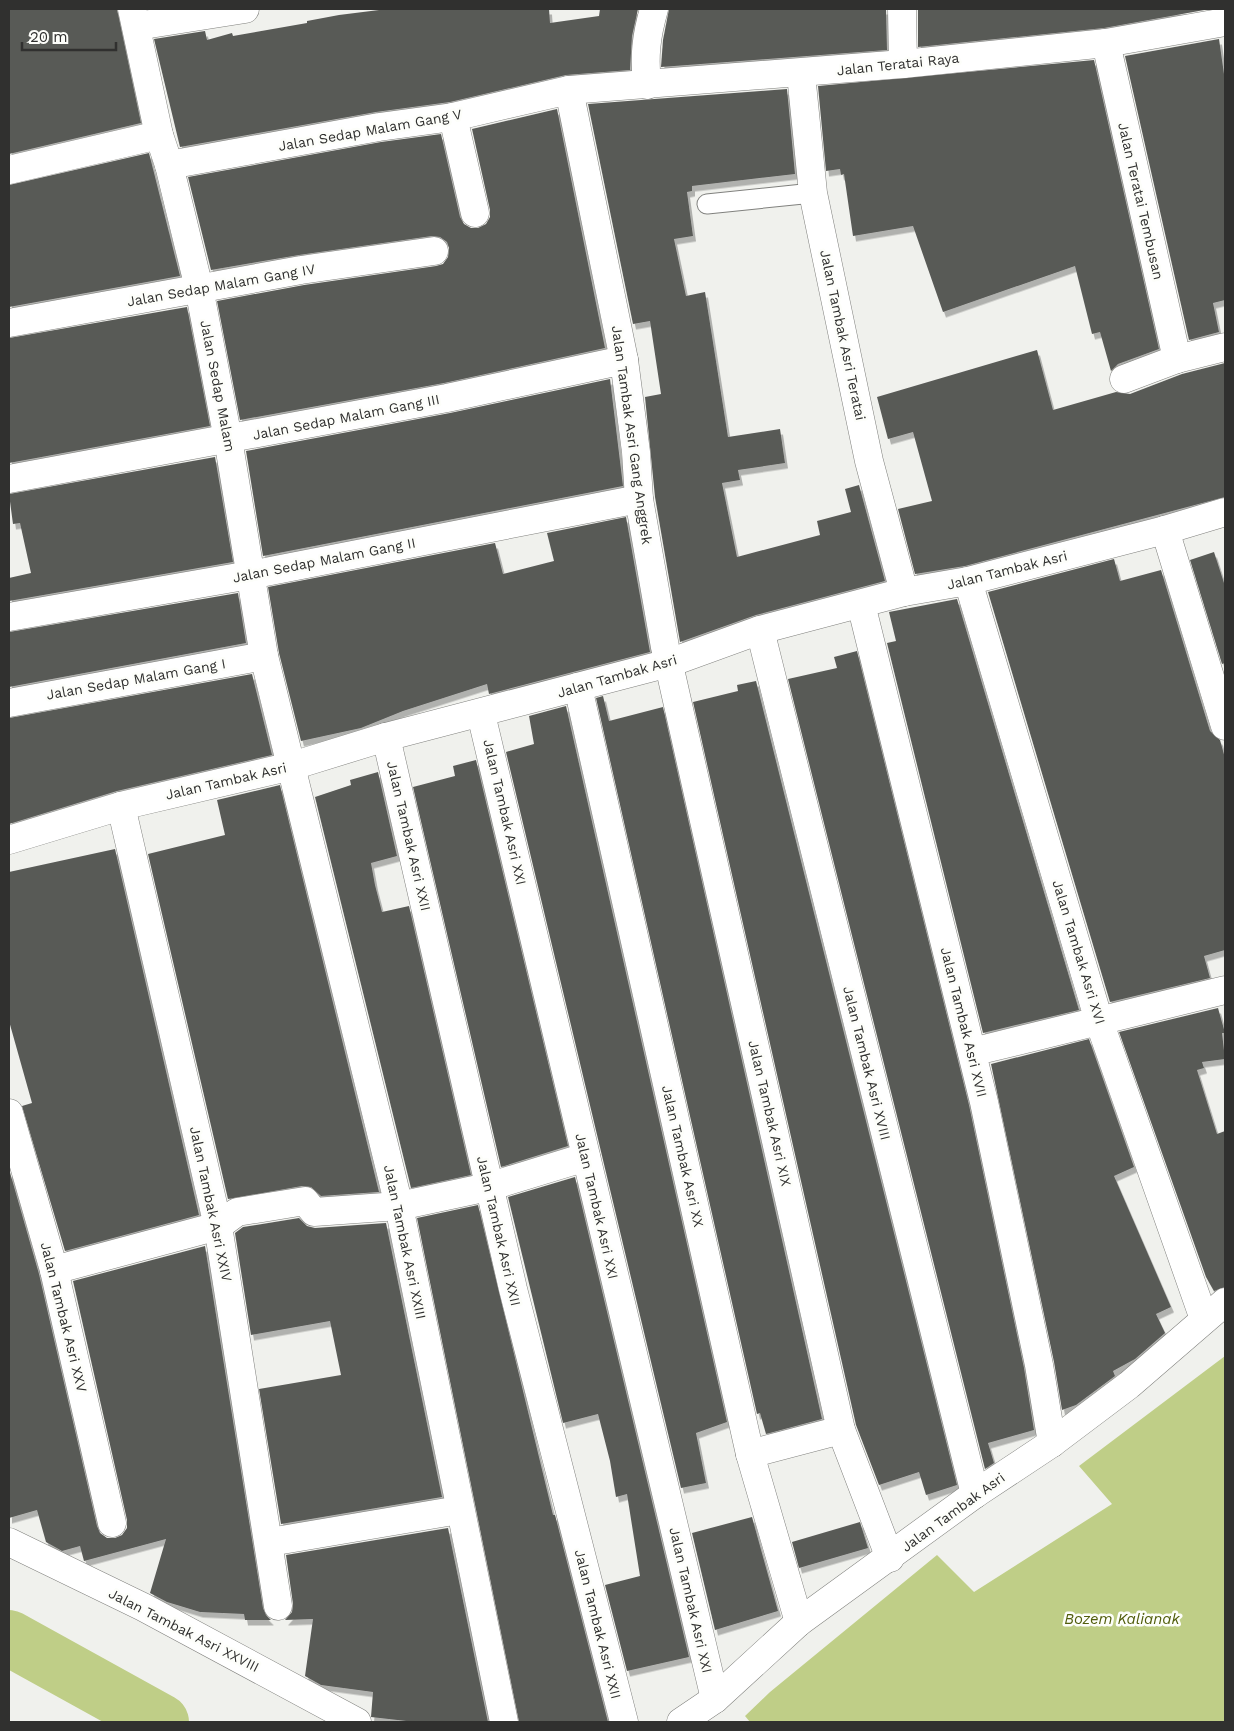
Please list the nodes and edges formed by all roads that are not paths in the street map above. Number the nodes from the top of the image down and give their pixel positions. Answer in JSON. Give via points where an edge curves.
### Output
{"nodes":[{"id":1,"x":245,"y":9,"type":"edge"},
{"id":2,"x":654,"y":9,"type":"edge"},
{"id":3,"x":902,"y":9,"type":"edge"},
{"id":4,"x":134,"y":18,"type":"edge"},
{"id":5,"x":1225,"y":22,"type":"edge"},
{"id":6,"x":1106,"y":43,"type":"junction"},
{"id":7,"x":903,"y":64,"type":"junction"},
{"id":8,"x":800,"y":74,"type":"junction"},
{"id":9,"x":647,"y":85,"type":"junction"},
{"id":10,"x":569,"y":90,"type":"junction"},
{"id":11,"x":453,"y":117,"type":"junction"},
{"id":12,"x":159,"y":135,"type":"junction"},
{"id":13,"x":169,"y":165,"type":"junction"},
{"id":14,"x":9,"y":170,"type":"edge"},
{"id":15,"x":813,"y":193,"type":"junction"},
{"id":16,"x":707,"y":204,"type":"dead end"},
{"id":17,"x":475,"y":213,"type":"dead end"},
{"id":18,"x":434,"y":251,"type":"dead end"},
{"id":19,"x":198,"y":288,"type":"junction"},
{"id":20,"x":9,"y":323,"type":"edge"},
{"id":21,"x":1225,"y":348,"type":"edge"},
{"id":22,"x":1177,"y":358,"type":"junction"},
{"id":23,"x":624,"y":360,"type":"junction"},
{"id":24,"x":1124,"y":379,"type":"dead end"},
{"id":25,"x":228,"y":439,"type":"junction"},
{"id":26,"x":9,"y":480,"type":"edge"},
{"id":27,"x":639,"y":500,"type":"junction"},
{"id":28,"x":1225,"y":512,"type":"edge"},
{"id":29,"x":1166,"y":530,"type":"junction"},
{"id":30,"x":250,"y":575,"type":"junction"},
{"id":31,"x":968,"y":581,"type":"junction"},
{"id":32,"x":904,"y":592,"type":"junction"},
{"id":33,"x":861,"y":604,"type":"junction"},
{"id":34,"x":9,"y":617,"type":"edge"},
{"id":35,"x":760,"y":630,"type":"junction"},
{"id":36,"x":264,"y":656,"type":"junction"},
{"id":37,"x":669,"y":664,"type":"junction"},
{"id":38,"x":578,"y":687,"type":"junction"},
{"id":39,"x":9,"y":703,"type":"edge"},
{"id":40,"x":482,"y":714,"type":"junction"},
{"id":41,"x":1225,"y":726,"type":"edge"},
{"id":42,"x":386,"y":737,"type":"junction"},
{"id":43,"x":292,"y":766,"type":"junction"},
{"id":44,"x":121,"y":806,"type":"junction"},
{"id":45,"x":9,"y":840,"type":"edge"},
{"id":46,"x":1225,"y":990,"type":"edge"},
{"id":47,"x":1099,"y":1022,"type":"junction"},
{"id":48,"x":972,"y":1052,"type":"junction"},
{"id":49,"x":9,"y":1113,"type":"edge"},
{"id":50,"x":586,"y":1157,"type":"junction"},
{"id":51,"x":488,"y":1187,"type":"junction"},
{"id":52,"x":399,"y":1206,"type":"junction"},
{"id":53,"x":218,"y":1226,"type":"junction"},
{"id":54,"x":54,"y":1270,"type":"junction"},
{"id":55,"x":1225,"y":1302,"type":"edge"},
{"id":56,"x":1204,"y":1319,"type":"junction"},
{"id":57,"x":841,"y":1430,"type":"junction"},
{"id":58,"x":1052,"y":1443,"type":"junction"},
{"id":59,"x":750,"y":1454,"type":"junction"},
{"id":60,"x":975,"y":1494,"type":"junction"},
{"id":61,"x":459,"y":1510,"type":"junction"},
{"id":62,"x":112,"y":1523,"type":"dead end"},
{"id":63,"x":9,"y":1542,"type":"edge"},
{"id":64,"x":270,"y":1542,"type":"junction"},
{"id":65,"x":890,"y":1558,"type":"junction"},
{"id":66,"x":278,"y":1606,"type":"dead end"},
{"id":67,"x":799,"y":1622,"type":"junction"},
{"id":68,"x":714,"y":1698,"type":"junction"},
{"id":69,"x":356,"y":1722,"type":"edge"},
{"id":70,"x":504,"y":1722,"type":"edge"},
{"id":71,"x":624,"y":1722,"type":"edge"},
{"id":72,"x":681,"y":1722,"type":"edge"}],
"edges":[{"from":1,"to":4,"type":"street"},
{"from":2,"to":9,"type":"street","via":[[646,36]]},
{"from":3,"to":7,"type":"street"},
{"from":4,"to":12,"type":"street","name":"Jalan Sedap Malam"},
{"from":5,"to":6,"type":"street","name":"Jalan Teratai Raya"},
{"from":6,"to":7,"type":"street","name":"Jalan Teratai Raya"},
{"from":6,"to":22,"type":"street","name":"Jalan Teratai Tembusan"},
{"from":7,"to":8,"type":"street","name":"Jalan Teratai Raya"},
{"from":8,"to":9,"type":"street","name":"Jalan Teratai Raya"},
{"from":8,"to":15,"type":"street","name":"Jalan Tambak Asri Teratai"},
{"from":9,"to":10,"type":"street","name":"Jalan Teratai Raya"},
{"from":10,"to":11,"type":"street","name":"Jalan Sedap Malam Gang V"},
{"from":10,"to":23,"type":"street","name":"Jalan Tambak Asri Gang Anggrek"},
{"from":11,"to":13,"type":"street","name":"Jalan Sedap Malam Gang V"},
{"from":11,"to":17,"type":"street"},
{"from":12,"to":13,"type":"street","name":"Jalan Sedap Malam"},
{"from":12,"to":14,"type":"street"},
{"from":13,"to":19,"type":"street","name":"Jalan Sedap Malam"},
{"from":15,"to":16,"type":"lane"},
{"from":15,"to":32,"type":"street","name":"Jalan Tambak Asri Teratai","via":[[869,462]]},
{"from":18,"to":19,"type":"street","name":"Jalan Sedap Malam Gang IV"},
{"from":19,"to":20,"type":"street","name":"Jalan Sedap Malam Gang IV"},
{"from":19,"to":25,"type":"street","name":"Jalan Sedap Malam"},
{"from":21,"to":22,"type":"street"},
{"from":22,"to":24,"type":"street"},
{"from":23,"to":25,"type":"street","name":"Jalan Sedap Malam Gang III","via":[[447,398]]},
{"from":23,"to":27,"type":"street","name":"Jalan Tambak Asri Gang Anggrek"},
{"from":25,"to":26,"type":"street","name":"Jalan Sedap Malam Gang III"},
{"from":25,"to":30,"type":"street","name":"Jalan Sedap Malam"},
{"from":27,"to":30,"type":"street","name":"Jalan Sedap Malam Gang II"},
{"from":27,"to":37,"type":"street","name":"Jalan Tambak Asri Gang Anggrek"},
{"from":28,"to":29,"type":"street","name":"Jalan Tambak Asri"},
{"from":29,"to":31,"type":"street","name":"Jalan Tambak Asri"},
{"from":29,"to":41,"type":"street"},
{"from":30,"to":34,"type":"street","name":"Jalan Sedap Malam Gang II"},
{"from":30,"to":36,"type":"street","name":"Jalan Sedap Malam"},
{"from":31,"to":32,"type":"street","name":"Jalan Tambak Asri"},
{"from":31,"to":47,"type":"street","name":"Jalan Tambak Asri XVI"},
{"from":32,"to":33,"type":"street","name":"Jalan Tambak Asri"},
{"from":33,"to":35,"type":"street","name":"Jalan Tambak Asri"},
{"from":33,"to":48,"type":"street","name":"Jalan Tambak Asri XVII"},
{"from":35,"to":37,"type":"street","name":"Jalan Tambak Asri"},
{"from":35,"to":60,"type":"street","name":"Jalan Tambak Asri XVIII"},
{"from":36,"to":39,"type":"street","name":"Jalan Sedap Malam Gang I"},
{"from":36,"to":43,"type":"street","name":"Jalan Sedap Malam"},
{"from":37,"to":38,"type":"street","name":"Jalan Tambak Asri"},
{"from":37,"to":57,"type":"street","name":"Jalan Tambak Asri XIX"},
{"from":38,"to":40,"type":"street","name":"Jalan Tambak Asri"},
{"from":38,"to":59,"type":"street","name":"Jalan Tambak Asri XX"},
{"from":40,"to":42,"type":"street","name":"Jalan Tambak Asri"},
{"from":40,"to":50,"type":"street","name":"Jalan Tambak Asri XXI"},
{"from":42,"to":43,"type":"street","name":"Jalan Tambak Asri"},
{"from":42,"to":51,"type":"street","name":"Jalan Tambak Asri XXII"},
{"from":43,"to":44,"type":"street","name":"Jalan Tambak Asri"},
{"from":43,"to":52,"type":"street","name":"Jalan Tambak Asri XXIII"},
{"from":44,"to":45,"type":"street","name":"Jalan Tambak Asri"},
{"from":44,"to":53,"type":"street","name":"Jalan Tambak Asri XXIV"},
{"from":46,"to":47,"type":"street"},
{"from":47,"to":48,"type":"street"},
{"from":47,"to":56,"type":"street","name":"Jalan Tambak Asri XVI"},
{"from":48,"to":58,"type":"street","name":"Jalan Tambak Asri XVII","via":[[1036,1347]]},
{"from":49,"to":54,"type":"street","name":"Jalan Tambak Asri XXV"},
{"from":50,"to":51,"type":"street"},
{"from":50,"to":68,"type":"street","name":"Jalan Tambak Asri XXI"},
{"from":51,"to":52,"type":"street"},
{"from":51,"to":71,"type":"street","name":"Jalan Tambak Asri XXII"},
{"from":52,"to":53,"type":"street","via":[[314,1212],[305,1202],[237,1212]]},
{"from":52,"to":61,"type":"street","name":"Jalan Tambak Asri XXIII"},
{"from":53,"to":54,"type":"street"},
{"from":53,"to":64,"type":"street","name":"Jalan Tambak Asri XXIV"},
{"from":54,"to":62,"type":"street","name":"Jalan Tambak Asri XXV"},
{"from":55,"to":56,"type":"street","name":"Jalan Tambak Asri"},
{"from":56,"to":58,"type":"street","name":"Jalan Tambak Asri","via":[[1129,1385]]},
{"from":57,"to":59,"type":"street"},
{"from":57,"to":65,"type":"street","name":"Jalan Tambak Asri XIX"},
{"from":58,"to":60,"type":"street","name":"Jalan Tambak Asri"},
{"from":59,"to":67,"type":"street","name":"Jalan Tambak Asri XX"},
{"from":60,"to":65,"type":"street","name":"Jalan Tambak Asri"},
{"from":61,"to":64,"type":"street"},
{"from":61,"to":70,"type":"street","name":"Jalan Tambak Asri XXIII"},
{"from":63,"to":69,"type":"street","name":"Jalan Tambak Asri XXVIII","via":[[143,1608]]},
{"from":64,"to":66,"type":"street","name":"Jalan Tambak Asri XXIV"},
{"from":65,"to":67,"type":"street","name":"Jalan Tambak Asri"},
{"from":67,"to":68,"type":"street","name":"Jalan Tambak Asri"},
{"from":68,"to":72,"type":"street","name":"Jalan Tambak Asri"}]}
